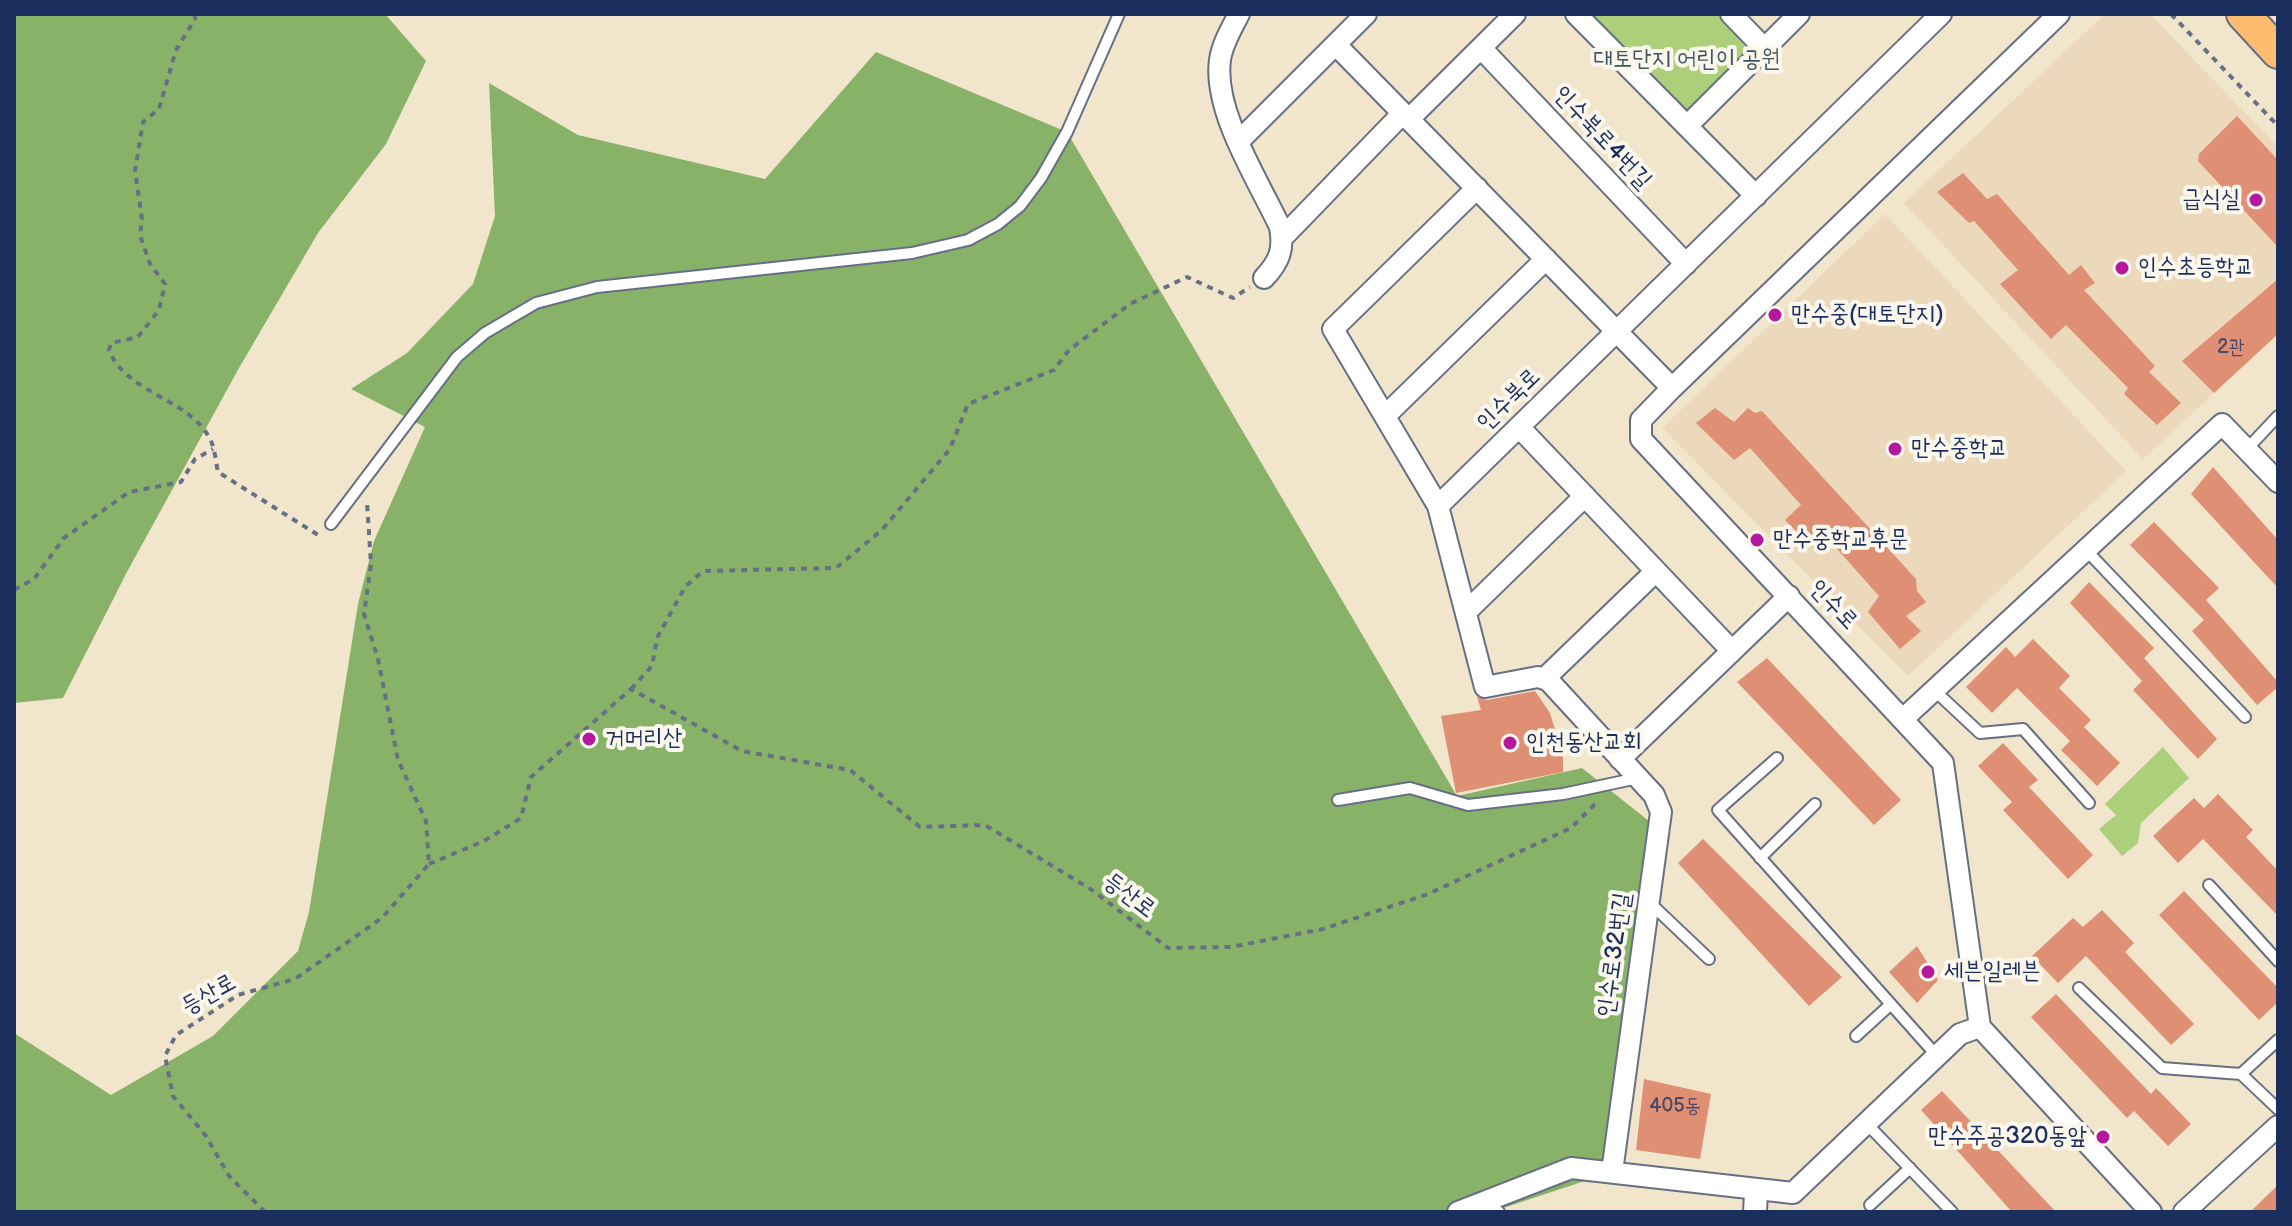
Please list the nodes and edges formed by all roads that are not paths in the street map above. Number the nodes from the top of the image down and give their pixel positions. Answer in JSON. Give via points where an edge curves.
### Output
{"nodes":[{"id":1,"x":1119,"y":14,"type":"edge"},
{"id":2,"x":1239,"y":14,"type":"edge"},
{"id":3,"x":1366,"y":14,"type":"edge"},
{"id":4,"x":1515,"y":14,"type":"edge"},
{"id":5,"x":1576,"y":14,"type":"edge"},
{"id":6,"x":1731,"y":14,"type":"edge"},
{"id":7,"x":1799,"y":14,"type":"edge"},
{"id":8,"x":1941,"y":14,"type":"edge"},
{"id":9,"x":2059,"y":14,"type":"edge"},
{"id":10,"x":2243,"y":14,"type":"edge"},
{"id":11,"x":1336,"y":45,"type":"junction"},
{"id":12,"x":1481,"y":48,"type":"junction"},
{"id":13,"x":1765,"y":49,"type":"junction"},
{"id":14,"x":2278,"y":52,"type":"edge"},
{"id":15,"x":1406,"y":116,"type":"junction"},
{"id":16,"x":1687,"y":126,"type":"junction"},
{"id":17,"x":1240,"y":140,"type":"junction"},
{"id":18,"x":1477,"y":188,"type":"junction"},
{"id":19,"x":1756,"y":196,"type":"junction"},
{"id":20,"x":1282,"y":238,"type":"junction"},
{"id":21,"x":1546,"y":259,"type":"junction"},
{"id":22,"x":1686,"y":264,"type":"junction"},
{"id":23,"x":1264,"y":278,"type":"road end"},
{"id":24,"x":1617,"y":332,"type":"junction"},
{"id":25,"x":1672,"y":388,"type":"junction"},
{"id":26,"x":1386,"y":415,"type":"junction"},
{"id":27,"x":2278,"y":416,"type":"edge"},
{"id":28,"x":1519,"y":427,"type":"junction"},
{"id":29,"x":2246,"y":450,"type":"junction"},
{"id":30,"x":2278,"y":482,"type":"edge"},
{"id":31,"x":1585,"y":496,"type":"junction"},
{"id":32,"x":1438,"y":506,"type":"junction"},
{"id":33,"x":331,"y":524,"type":"road end"},
{"id":34,"x":2086,"y":550,"type":"junction"},
{"id":35,"x":1656,"y":571,"type":"junction"},
{"id":36,"x":1789,"y":596,"type":"junction"},
{"id":37,"x":1468,"y":610,"type":"junction"},
{"id":38,"x":1732,"y":651,"type":"junction"},
{"id":39,"x":1544,"y":679,"type":"junction"},
{"id":40,"x":1934,"y":690,"type":"junction"},
{"id":41,"x":2245,"y":717,"type":"dead end"},
{"id":42,"x":1904,"y":718,"type":"junction"},
{"id":43,"x":1777,"y":758,"type":"dead end"},
{"id":44,"x":1620,"y":759,"type":"junction"},
{"id":45,"x":1638,"y":778,"type":"junction"},
{"id":46,"x":1338,"y":800,"type":"dead end"},
{"id":47,"x":2089,"y":803,"type":"dead end"},
{"id":48,"x":1815,"y":804,"type":"dead end"},
{"id":49,"x":1760,"y":858,"type":"junction"},
{"id":50,"x":2209,"y":885,"type":"dead end"},
{"id":51,"x":1649,"y":902,"type":"junction"},
{"id":52,"x":1709,"y":959,"type":"dead end"},
{"id":53,"x":2278,"y":961,"type":"edge"},
{"id":54,"x":2079,"y":988,"type":"dead end"},
{"id":55,"x":1891,"y":1004,"type":"junction"},
{"id":56,"x":1980,"y":1027,"type":"junction"},
{"id":57,"x":1856,"y":1036,"type":"dead end"},
{"id":58,"x":2278,"y":1040,"type":"edge"},
{"id":59,"x":1937,"y":1056,"type":"junction"},
{"id":60,"x":2241,"y":1074,"type":"junction"},
{"id":61,"x":2278,"y":1109,"type":"edge"},
{"id":62,"x":1866,"y":1123,"type":"junction"},
{"id":63,"x":2278,"y":1126,"type":"edge"},
{"id":64,"x":1910,"y":1168,"type":"junction"},
{"id":65,"x":1612,"y":1172,"type":"junction"},
{"id":66,"x":1757,"y":1192,"type":"junction"},
{"id":67,"x":1870,"y":1205,"type":"dead end"},
{"id":68,"x":1493,"y":1206,"type":"edge"},
{"id":69,"x":1458,"y":1212,"type":"edge"},
{"id":70,"x":1751,"y":1212,"type":"edge"},
{"id":71,"x":1761,"y":1212,"type":"edge"},
{"id":72,"x":1952,"y":1212,"type":"edge"},
{"id":73,"x":2151,"y":1212,"type":"edge"},
{"id":74,"x":2184,"y":1212,"type":"edge"}],
"edges":[{"from":1,"to":33,"type":"lane","via":[[1041,178],[998,224],[968,240],[912,253],[597,287],[536,303],[485,333],[457,357]]},
{"from":2,"to":17,"type":"street","via":[[1220,58],[1219,90]]},
{"from":3,"to":11,"type":"street"},
{"from":4,"to":12,"type":"street"},
{"from":5,"to":16,"type":"street"},
{"from":6,"to":13,"type":"street"},
{"from":7,"to":13,"type":"street"},
{"from":8,"to":19,"type":"street"},
{"from":9,"to":25,"type":"street","name":"인수로"},
{"from":10,"to":14,"type":"main road"},
{"from":11,"to":15,"type":"street"},
{"from":11,"to":17,"type":"street"},
{"from":12,"to":15,"type":"street"},
{"from":12,"to":22,"type":"street","name":"인수북로4번길"},
{"from":13,"to":16,"type":"street"},
{"from":15,"to":18,"type":"street"},
{"from":15,"to":20,"type":"street"},
{"from":16,"to":19,"type":"street"},
{"from":17,"to":20,"type":"street"},
{"from":18,"to":21,"type":"street"},
{"from":18,"to":26,"type":"street","via":[[1333,329]]},
{"from":19,"to":22,"type":"street"},
{"from":20,"to":23,"type":"street","via":[[1284,247]]},
{"from":21,"to":24,"type":"street"},
{"from":21,"to":26,"type":"street"},
{"from":22,"to":24,"type":"street"},
{"from":24,"to":25,"type":"street"},
{"from":24,"to":28,"type":"street","name":"인수북로"},
{"from":25,"to":36,"type":"street","name":"인수로","via":[[1641,420],[1641,439]]},
{"from":26,"to":32,"type":"street"},
{"from":27,"to":29,"type":"lane"},
{"from":28,"to":31,"type":"street"},
{"from":28,"to":32,"type":"street","name":"인수북로"},
{"from":29,"to":30,"type":"street"},
{"from":29,"to":34,"type":"street","via":[[2222,424]]},
{"from":31,"to":35,"type":"street"},
{"from":31,"to":37,"type":"street"},
{"from":32,"to":37,"type":"street"},
{"from":34,"to":40,"type":"street"},
{"from":34,"to":41,"type":"lane"},
{"from":35,"to":38,"type":"street"},
{"from":35,"to":39,"type":"street"},
{"from":36,"to":38,"type":"street"},
{"from":36,"to":42,"type":"street","name":"인수로"},
{"from":37,"to":39,"type":"street","via":[[1485,687]]},
{"from":38,"to":44,"type":"street"},
{"from":39,"to":44,"type":"street","name":"인수로32번길"},
{"from":40,"to":42,"type":"street"},
{"from":40,"to":47,"type":"lane","via":[[1980,733],[2023,729]]},
{"from":42,"to":56,"type":"street","name":"인수로","via":[[1943,763],[1948,782]]},
{"from":43,"to":49,"type":"lane","via":[[1718,810]]},
{"from":44,"to":45,"type":"street","name":"인수로32번길"},
{"from":45,"to":46,"type":"lane","via":[[1563,794],[1468,805],[1410,788]]},
{"from":45,"to":51,"type":"street","name":"인수로32번길","via":[[1661,812]]},
{"from":48,"to":49,"type":"lane"},
{"from":49,"to":55,"type":"lane"},
{"from":50,"to":53,"type":"lane"},
{"from":51,"to":52,"type":"lane"},
{"from":51,"to":65,"type":"street","name":"인수로32번길"},
{"from":54,"to":60,"type":"lane","via":[[2162,1068]]},
{"from":55,"to":57,"type":"lane"},
{"from":55,"to":59,"type":"lane"},
{"from":56,"to":59,"type":"street","via":[[1960,1034]]},
{"from":56,"to":73,"type":"street"},
{"from":58,"to":60,"type":"lane"},
{"from":59,"to":62,"type":"street"},
{"from":60,"to":61,"type":"lane"},
{"from":62,"to":64,"type":"lane"},
{"from":62,"to":66,"type":"street","via":[[1793,1193]]},
{"from":63,"to":74,"type":"street"},
{"from":64,"to":67,"type":"lane"},
{"from":64,"to":72,"type":"lane"},
{"from":65,"to":66,"type":"street"},
{"from":65,"to":68,"type":"street","via":[[1560,1171]]},
{"from":66,"to":70,"type":"street"},
{"from":66,"to":71,"type":"lane"},
{"from":68,"to":69,"type":"street"}]}
